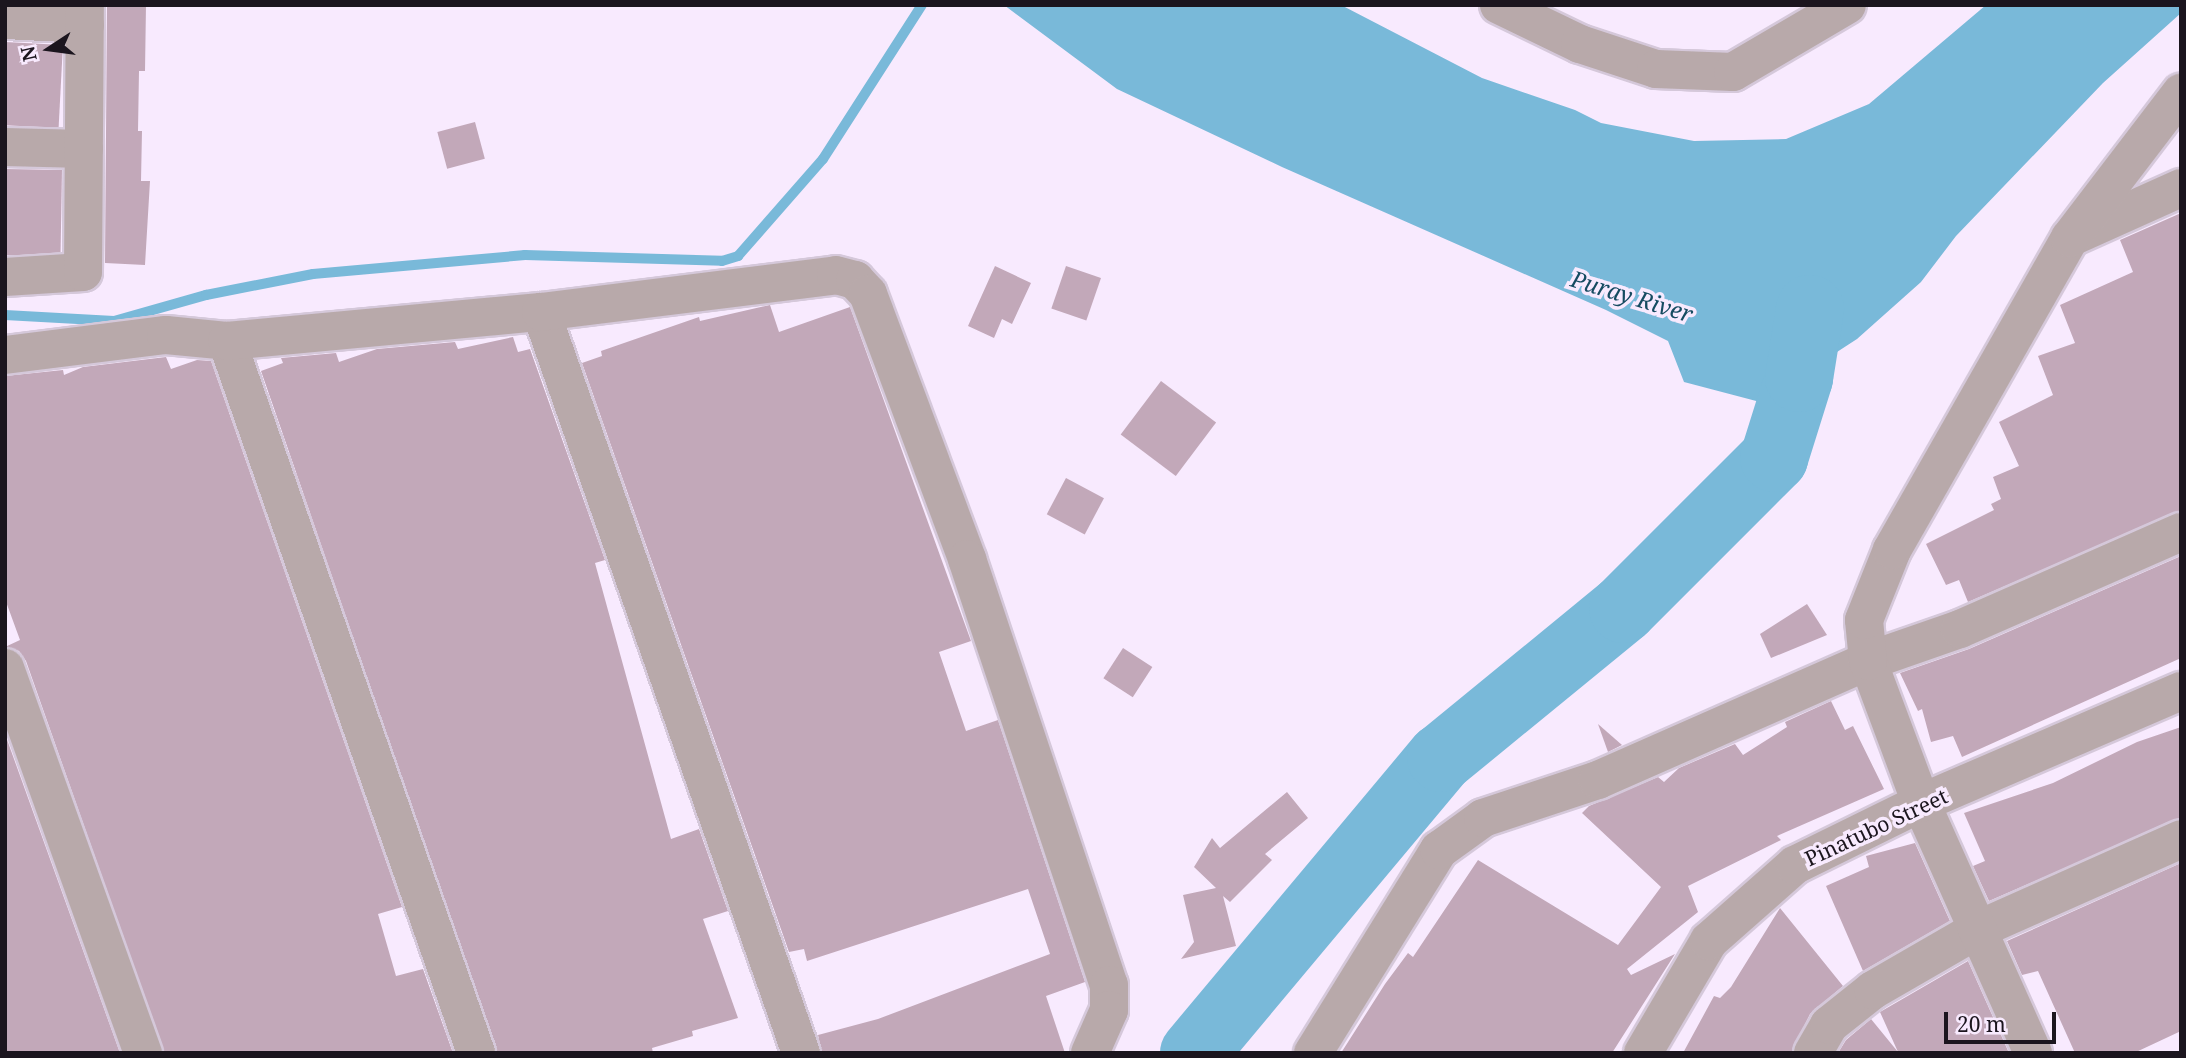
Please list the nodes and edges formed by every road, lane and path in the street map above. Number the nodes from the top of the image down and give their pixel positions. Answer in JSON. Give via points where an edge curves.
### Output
{"nodes":[{"id":1,"x":1499,"y":5,"type":"edge"},
{"id":2,"x":1847,"y":5,"type":"edge"},
{"id":3,"x":85,"y":15,"type":"edge"},
{"id":4,"x":5,"y":20,"type":"edge"},
{"id":5,"x":2181,"y":93,"type":"edge"},
{"id":6,"x":5,"y":147,"type":"edge"},
{"id":7,"x":84,"y":149,"type":"junction"},
{"id":8,"x":2181,"y":188,"type":"edge"},
{"id":9,"x":2070,"y":237,"type":"junction"},
{"id":10,"x":5,"y":277,"type":"edge"},
{"id":11,"x":541,"y":312,"type":"junction"},
{"id":12,"x":227,"y":341,"type":"junction"},
{"id":13,"x":5,"y":355,"type":"edge"},
{"id":14,"x":2181,"y":532,"type":"edge"},
{"id":15,"x":1868,"y":661,"type":"junction"},
{"id":16,"x":5,"y":668,"type":"edge"},
{"id":17,"x":2181,"y":691,"type":"edge"},
{"id":18,"x":1921,"y":803,"type":"junction"},
{"id":19,"x":2181,"y":839,"type":"edge"},
{"id":20,"x":1977,"y":930,"type":"junction"},
{"id":21,"x":143,"y":1053,"type":"edge"},
{"id":22,"x":476,"y":1053,"type":"edge"},
{"id":23,"x":801,"y":1053,"type":"edge"},
{"id":24,"x":1090,"y":1053,"type":"edge"},
{"id":25,"x":1313,"y":1053,"type":"edge"},
{"id":26,"x":1643,"y":1053,"type":"edge"},
{"id":27,"x":1813,"y":1053,"type":"edge"},
{"id":28,"x":2033,"y":1053,"type":"edge"}],
"edges":[{"from":1,"to":2,"type":"street","via":[[1580,44],[1656,69],[1733,72]]},
{"from":3,"to":4,"type":"street"},
{"from":3,"to":7,"type":"street"},
{"from":5,"to":9,"type":"street"},
{"from":6,"to":7,"type":"street"},
{"from":7,"to":10,"type":"street","via":[[83,272]]},
{"from":8,"to":9,"type":"street"},
{"from":9,"to":15,"type":"street","via":[[1892,550],[1864,620]]},
{"from":11,"to":12,"type":"street"},
{"from":11,"to":23,"type":"street"},
{"from":11,"to":24,"type":"street","via":[[836,275],[855,280],[868,294],[967,559],[1110,985],[1109,1010]]},
{"from":12,"to":13,"type":"street","via":[[166,335]]},
{"from":12,"to":22,"type":"street"},
{"from":14,"to":15,"type":"street","via":[[1960,629]]},
{"from":15,"to":18,"type":"street"},
{"from":15,"to":25,"type":"street","via":[[1598,780],[1483,818],[1463,831],[1439,850]]},
{"from":16,"to":21,"type":"street"},
{"from":17,"to":18,"type":"street","name":"Pinatubo Street"},
{"from":18,"to":20,"type":"street"},
{"from":18,"to":26,"type":"street","name":"Pinatubo Street","via":[[1795,865],[1709,941]]},
{"from":19,"to":20,"type":"street"},
{"from":20,"to":27,"type":"street","via":[[1873,990],[1829,1026]]},
{"from":20,"to":28,"type":"street"}]}
